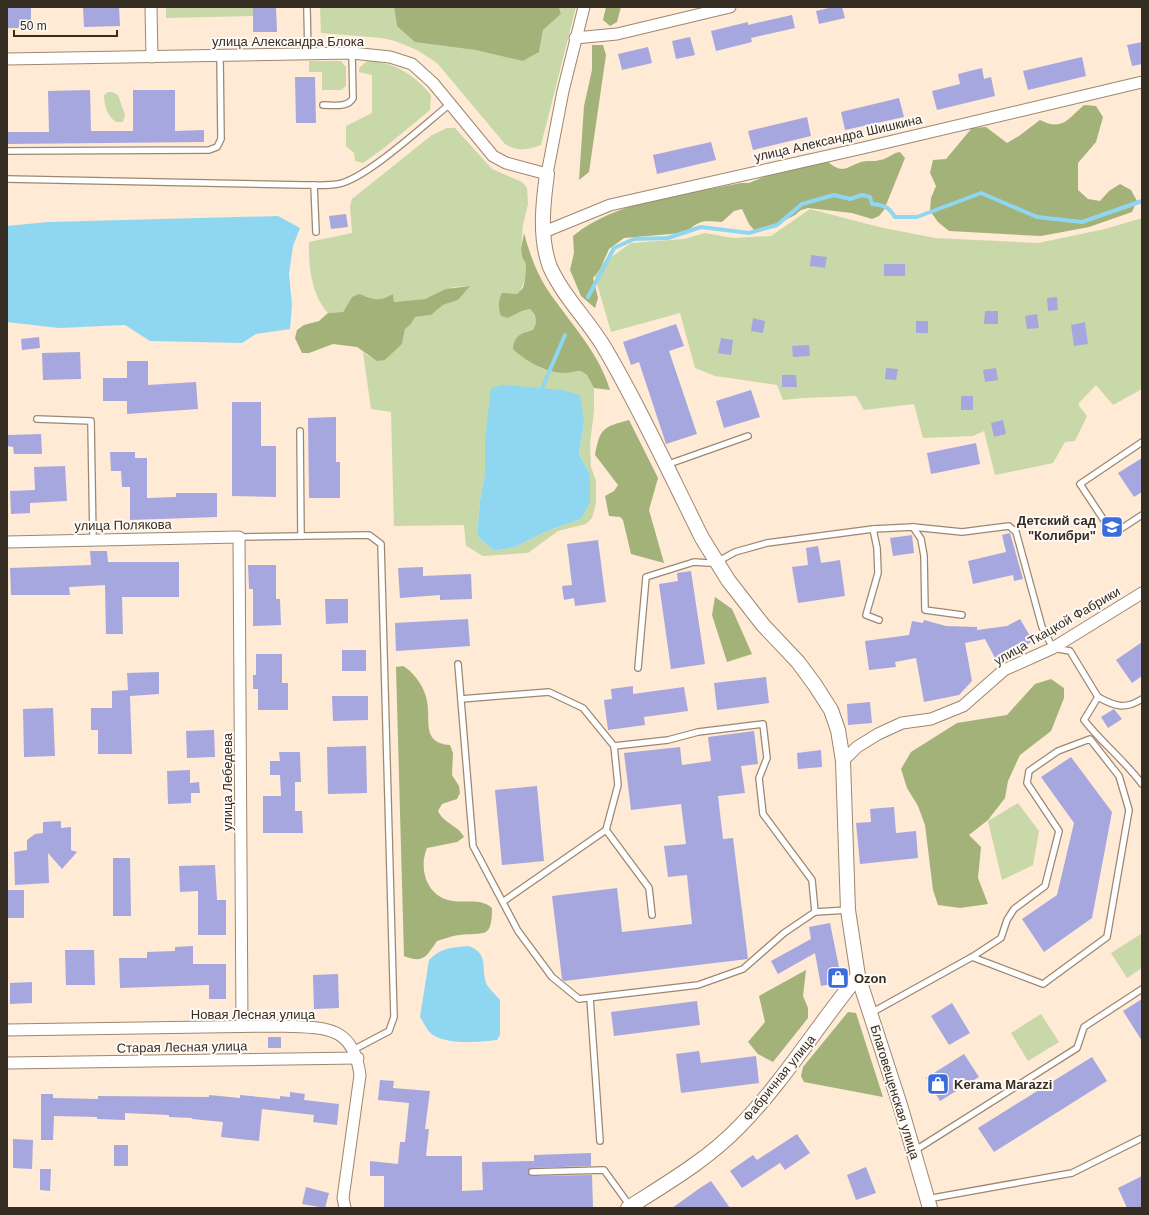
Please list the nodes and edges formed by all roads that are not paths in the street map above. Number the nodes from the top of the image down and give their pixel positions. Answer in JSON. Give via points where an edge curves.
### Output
{"nodes":[{"id":1,"x":151,"y":7,"type":"edge"},
{"id":2,"x":584,"y":7,"type":"edge"},
{"id":3,"x":730,"y":7,"type":"edge"},
{"id":4,"x":307,"y":9,"type":"dead end"},
{"id":5,"x":575,"y":38,"type":"junction"},
{"id":6,"x":352,"y":53,"type":"junction"},
{"id":7,"x":308,"y":54,"type":"junction"},
{"id":8,"x":220,"y":56,"type":"junction"},
{"id":9,"x":152,"y":57,"type":"junction"},
{"id":10,"x":7,"y":59,"type":"edge"},
{"id":11,"x":1142,"y":82,"type":"edge"},
{"id":12,"x":450,"y":104,"type":"junction"},
{"id":13,"x":323,"y":105,"type":"dead end"},
{"id":14,"x":7,"y":151,"type":"edge"},
{"id":15,"x":547,"y":174,"type":"junction"},
{"id":16,"x":7,"y":179,"type":"edge"},
{"id":17,"x":314,"y":185,"type":"junction"},
{"id":18,"x":316,"y":232,"type":"dead end"},
{"id":19,"x":544,"y":232,"type":"junction"},
{"id":20,"x":37,"y":419,"type":"dead end"},
{"id":21,"x":300,"y":431,"type":"dead end"},
{"id":22,"x":748,"y":436,"type":"dead end"},
{"id":23,"x":1142,"y":442,"type":"edge"},
{"id":24,"x":666,"y":465,"type":"junction"},
{"id":25,"x":1142,"y":515,"type":"edge"},
{"id":26,"x":913,"y":527,"type":"junction"},
{"id":27,"x":873,"y":529,"type":"junction"},
{"id":28,"x":301,"y":536,"type":"junction"},
{"id":29,"x":239,"y":537,"type":"junction"},
{"id":30,"x":93,"y":540,"type":"junction"},
{"id":31,"x":7,"y":542,"type":"edge"},
{"id":32,"x":717,"y":562,"type":"junction"},
{"id":33,"x":1142,"y":593,"type":"edge"},
{"id":34,"x":962,"y":615,"type":"dead end"},
{"id":35,"x":879,"y":620,"type":"dead end"},
{"id":36,"x":1053,"y":648,"type":"junction"},
{"id":37,"x":458,"y":664,"type":"dead end"},
{"id":38,"x":638,"y":668,"type":"dead end"},
{"id":39,"x":1098,"y":696,"type":"junction"},
{"id":40,"x":461,"y":699,"type":"junction"},
{"id":41,"x":1142,"y":699,"type":"edge"},
{"id":42,"x":1090,"y":739,"type":"junction"},
{"id":43,"x":1100,"y":741,"type":"junction"},
{"id":44,"x":614,"y":746,"type":"junction"},
{"id":45,"x":843,"y":761,"type":"junction"},
{"id":46,"x":1142,"y":784,"type":"edge"},
{"id":47,"x":606,"y":830,"type":"junction"},
{"id":48,"x":504,"y":901,"type":"junction"},
{"id":49,"x":848,"y":910,"type":"junction"},
{"id":50,"x":815,"y":912,"type":"junction"},
{"id":51,"x":652,"y":915,"type":"dead end"},
{"id":52,"x":972,"y":957,"type":"junction"},
{"id":53,"x":858,"y":976,"type":"junction"},
{"id":54,"x":1142,"y":989,"type":"edge"},
{"id":55,"x":590,"y":998,"type":"junction"},
{"id":56,"x":871,"y":1014,"type":"junction"},
{"id":57,"x":242,"y":1026,"type":"junction"},
{"id":58,"x":7,"y":1030,"type":"edge"},
{"id":59,"x":355,"y":1054,"type":"junction"},
{"id":60,"x":7,"y":1063,"type":"edge"},
{"id":61,"x":1142,"y":1138,"type":"edge"},
{"id":62,"x":600,"y":1141,"type":"dead end"},
{"id":63,"x":914,"y":1151,"type":"junction"},
{"id":64,"x":532,"y":1172,"type":"dead end"},
{"id":65,"x":929,"y":1203,"type":"edge"},
{"id":66,"x":630,"y":1207,"type":"edge"},
{"id":67,"x":345,"y":1208,"type":"edge"}],
"edges":[{"from":1,"to":9,"type":"street"},
{"from":2,"to":5,"type":"street"},
{"from":3,"to":5,"type":"street","via":[[617,34]]},
{"from":4,"to":7,"type":"lane"},
{"from":5,"to":15,"type":"street"},
{"from":6,"to":7,"type":"street","name":"улица Александра Блока"},
{"from":6,"to":12,"type":"street","name":"улица Александра Блока","via":[[390,57],[412,64],[433,83]]},
{"from":6,"to":13,"type":"lane","via":[[351,102]]},
{"from":7,"to":8,"type":"street","name":"улица Александра Блока"},
{"from":8,"to":9,"type":"street","name":"улица Александра Блока"},
{"from":8,"to":14,"type":"lane","via":[[221,139],[217,147],[210,150]]},
{"from":9,"to":10,"type":"street","name":"улица Александра Блока"},
{"from":11,"to":19,"type":"street","name":"улица Александра Шишкина","via":[[610,205]]},
{"from":12,"to":15,"type":"street","name":"улица Александра Блока","via":[[493,156],[506,163]]},
{"from":12,"to":17,"type":"lane","via":[[355,178],[338,184]]},
{"from":15,"to":19,"type":"street","name":"Благовещенская улица"},
{"from":16,"to":17,"type":"lane"},
{"from":17,"to":18,"type":"lane"},
{"from":19,"to":24,"type":"street","name":"Благовещенская улица","via":[[550,265],[560,286],[603,346]]},
{"from":20,"to":30,"type":"lane","via":[[91,421]]},
{"from":21,"to":28,"type":"lane"},
{"from":22,"to":24,"type":"lane"},
{"from":23,"to":25,"type":"lane","via":[[1080,484],[1113,534]]},
{"from":24,"to":32,"type":"street","name":"Благовещенская улица","via":[[702,538]]},
{"from":26,"to":27,"type":"lane"},
{"from":26,"to":34,"type":"lane","via":[[921,539],[924,556],[925,610]]},
{"from":26,"to":36,"type":"lane","via":[[962,532],[1009,526],[1016,532],[1042,627]]},
{"from":27,"to":32,"type":"lane","via":[[767,543],[735,552]]},
{"from":27,"to":35,"type":"lane","via":[[878,573],[866,615]]},
{"from":28,"to":29,"type":"lane"},
{"from":28,"to":59,"type":"lane","via":[[369,535],[381,544],[394,1017],[389,1031]]},
{"from":29,"to":30,"type":"street","name":"улица Полякова"},
{"from":29,"to":57,"type":"street","name":"улица Лебедева"},
{"from":30,"to":31,"type":"street","name":"улица Полякова"},
{"from":32,"to":38,"type":"lane","via":[[694,562],[646,577]]},
{"from":32,"to":45,"type":"street","name":"Благовещенская улица","via":[[763,625],[798,662],[819,691],[831,710],[838,730]]},
{"from":33,"to":36,"type":"street","name":"улица Ткацкой Фабрики"},
{"from":36,"to":39,"type":"lane","via":[[1070,651]]},
{"from":36,"to":45,"type":"street","name":"улица Ткацкой Фабрики","via":[[1004,670],[963,706],[931,719],[902,723],[878,734],[857,747]]},
{"from":37,"to":40,"type":"lane"},
{"from":39,"to":41,"type":"lane","via":[[1112,705],[1132,705]]},
{"from":39,"to":43,"type":"lane","via":[[1084,720]]},
{"from":40,"to":44,"type":"lane","via":[[550,692],[583,708]]},
{"from":40,"to":48,"type":"lane","via":[[472,846]]},
{"from":42,"to":43,"type":"lane"},
{"from":42,"to":52,"type":"lane","via":[[1058,751],[1029,771],[1027,782],[1059,831],[1046,886],[1014,909],[1001,938]]},
{"from":42,"to":52,"type":"lane","via":[[1119,776],[1129,810],[1107,937],[1043,984]]},
{"from":43,"to":46,"type":"lane","via":[[1129,767]]},
{"from":44,"to":47,"type":"lane","via":[[618,786]]},
{"from":44,"to":50,"type":"lane","via":[[763,724],[767,758],[759,778],[763,814],[812,880]]},
{"from":45,"to":49,"type":"street","name":"Благовещенская улица"},
{"from":47,"to":48,"type":"lane"},
{"from":47,"to":51,"type":"lane","via":[[649,888]]},
{"from":48,"to":55,"type":"lane","via":[[518,931],[552,977],[579,999]]},
{"from":49,"to":50,"type":"lane"},
{"from":49,"to":53,"type":"street","name":"Благовещенская улица"},
{"from":50,"to":55,"type":"lane","via":[[784,933],[743,969],[698,985]]},
{"from":52,"to":56,"type":"lane"},
{"from":53,"to":56,"type":"street","name":"Благовещенская улица"},
{"from":53,"to":66,"type":"street","name":"Фабричная улица","via":[[776,1087],[739,1127],[707,1156]]},
{"from":54,"to":63,"type":"lane","via":[[1084,1027],[1077,1048]]},
{"from":55,"to":62,"type":"lane"},
{"from":56,"to":63,"type":"street","name":"Благовещенская улица"},
{"from":57,"to":58,"type":"street","name":"Новая Лесная улица"},
{"from":57,"to":59,"type":"street","name":"Новая Лесная улица","via":[[319,1028],[336,1032],[348,1040]]},
{"from":59,"to":60,"type":"street","name":"Старая Лесная улица"},
{"from":59,"to":67,"type":"street","via":[[360,1075],[343,1198]]},
{"from":61,"to":65,"type":"lane","via":[[1072,1173]]},
{"from":63,"to":65,"type":"street","name":"Благовещенская улица"},
{"from":64,"to":66,"type":"lane","via":[[604,1170]]}]}
